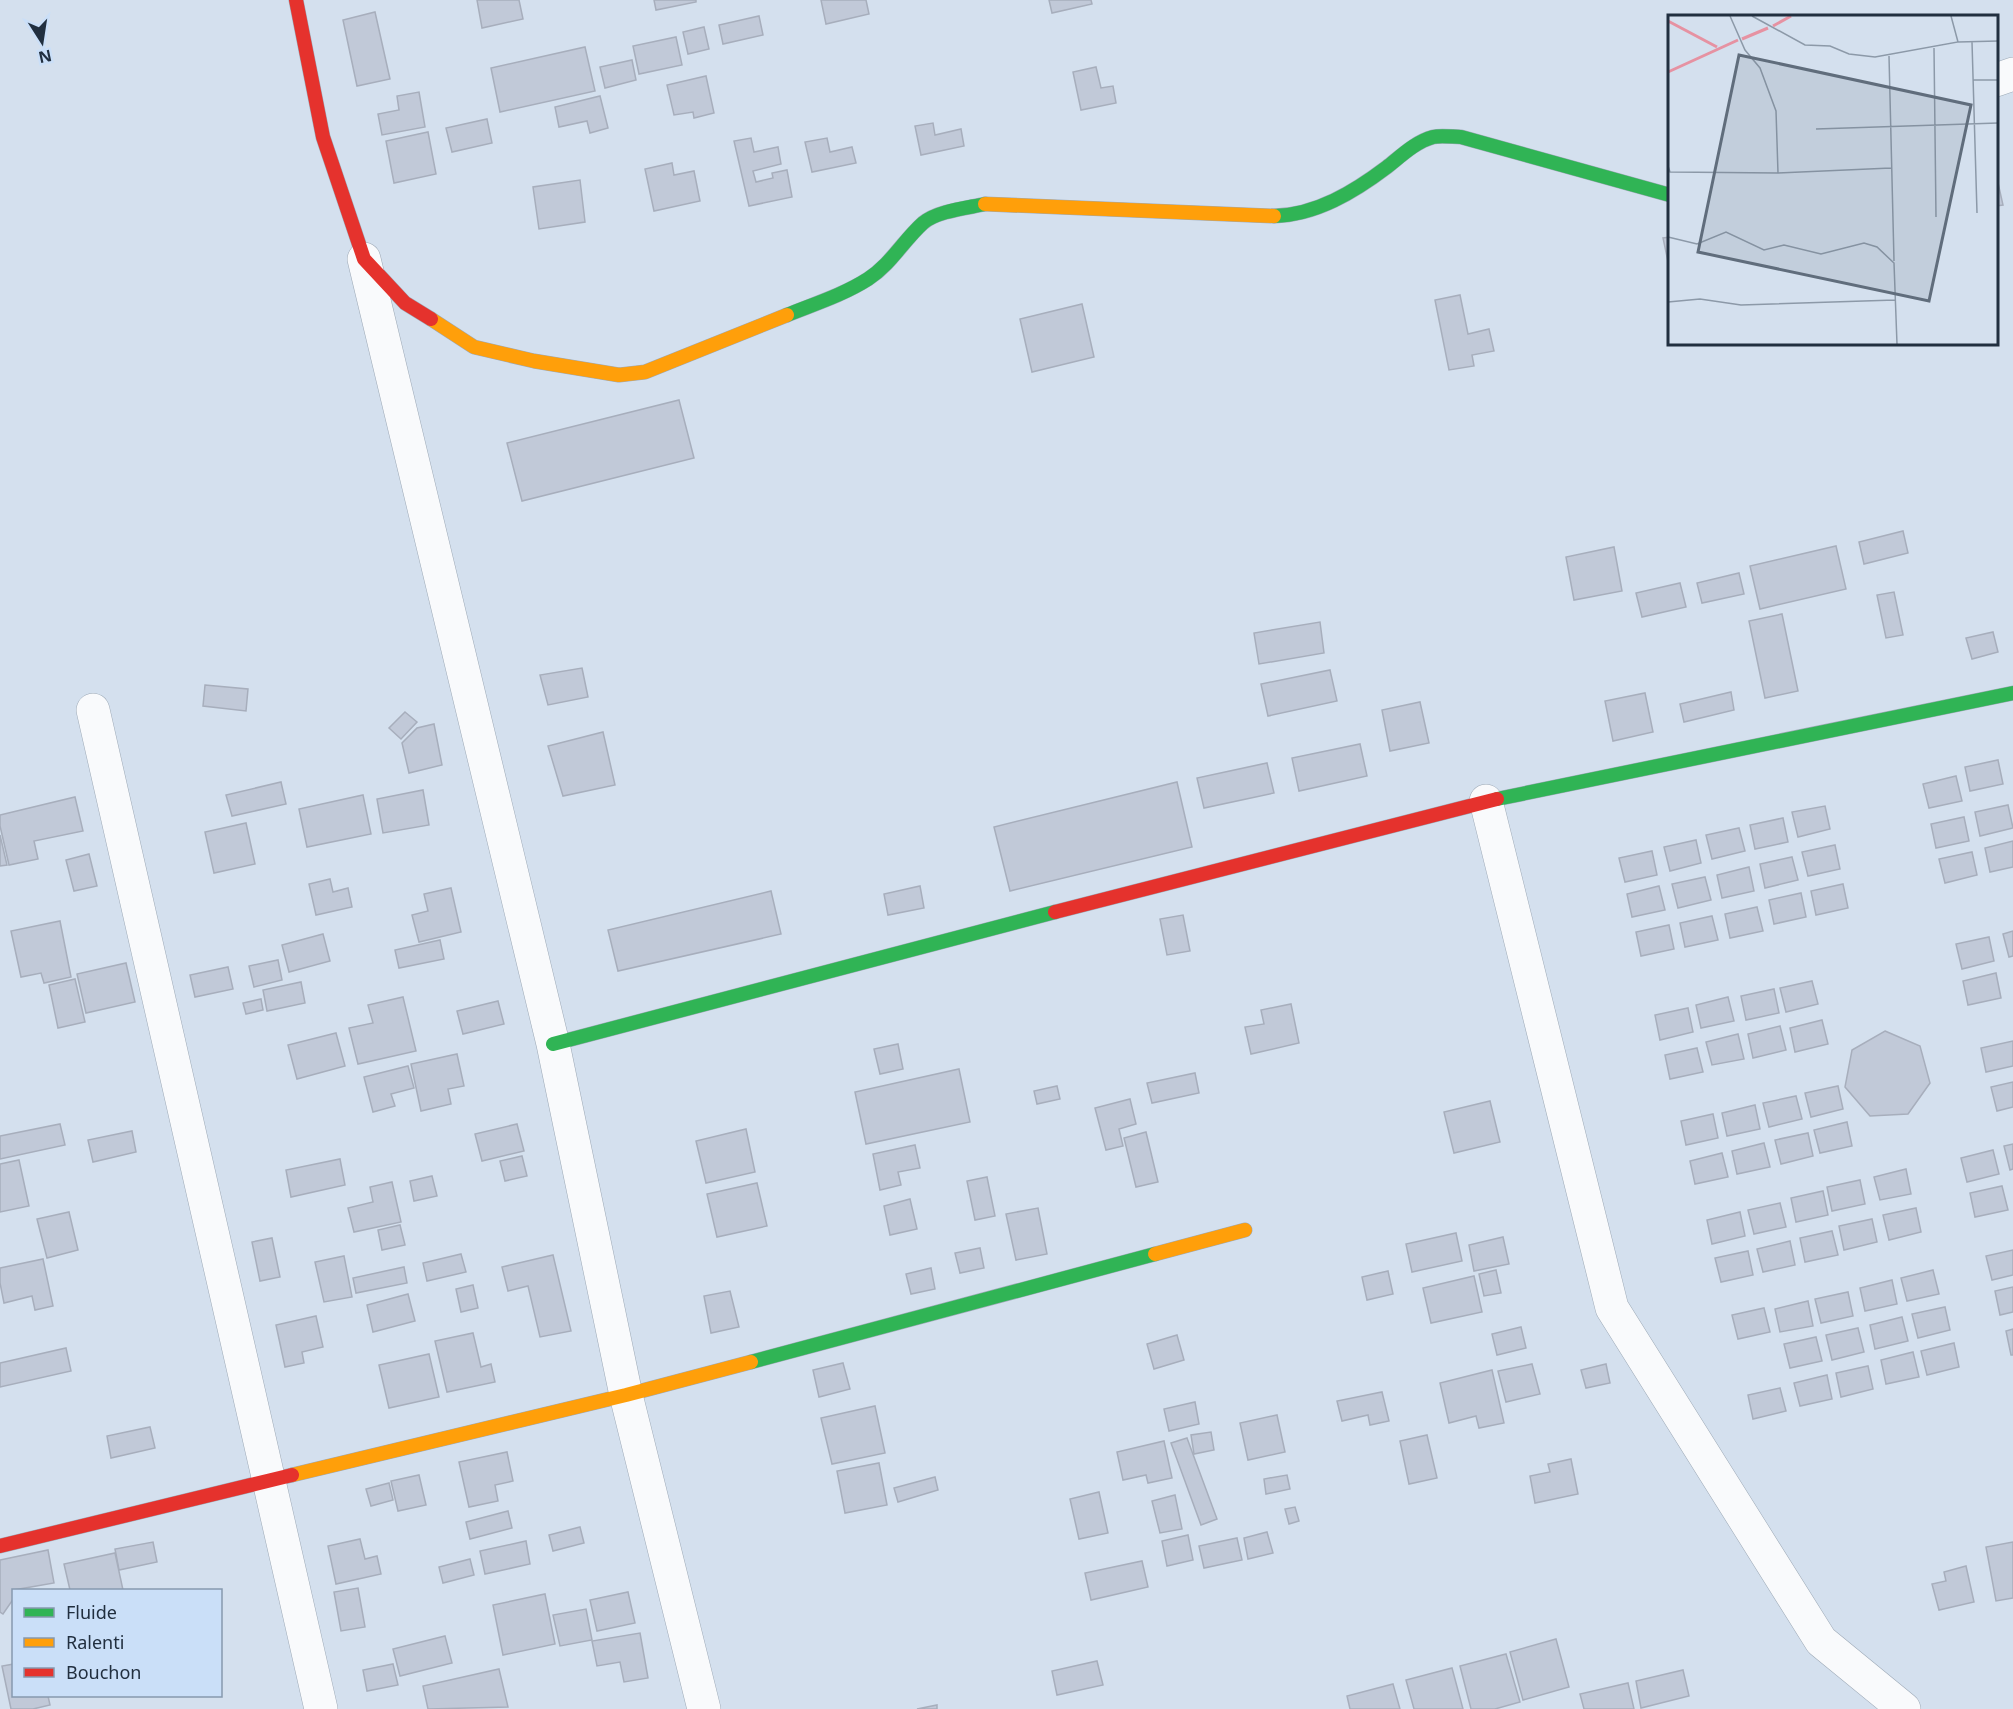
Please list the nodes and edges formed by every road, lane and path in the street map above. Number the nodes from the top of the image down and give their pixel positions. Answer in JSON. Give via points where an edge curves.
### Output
{"nodes":[{"id":1,"x":296,"y":0,"type":"edge"},
{"id":2,"x":2013,"y":74,"type":"edge"},
{"id":3,"x":1998,"y":80,"type":"edge"},
{"id":4,"x":1668,"y":194,"type":"edge"},
{"id":5,"x":364,"y":259,"type":"junction"},
{"id":6,"x":2013,"y":693,"type":"edge"},
{"id":7,"x":93,"y":710,"type":"dead end"},
{"id":8,"x":1486,"y":801,"type":"junction"},
{"id":9,"x":553,"y":1044,"type":"junction"},
{"id":10,"x":1245,"y":1230,"type":"dead end"},
{"id":11,"x":626,"y":1395,"type":"junction"},
{"id":12,"x":270,"y":1481,"type":"junction"},
{"id":13,"x":0,"y":1546,"type":"edge"},
{"id":14,"x":321,"y":1709,"type":"edge"},
{"id":15,"x":704,"y":1709,"type":"edge"},
{"id":16,"x":1904,"y":1709,"type":"edge"}],
"edges":[{"from":1,"to":5,"type":"street","via":[[324,137]]},
{"from":2,"to":3,"type":"street"},
{"from":4,"to":5,"type":"street","via":[[1461,137],[1434,137],[1409,149],[1332,202],[1308,212],[1277,216],[985,204],[924,222],[888,264],[867,280],[837,294],[645,372],[618,375],[474,347],[405,303]]},
{"from":5,"to":9,"type":"street"},
{"from":6,"to":8,"type":"street"},
{"from":7,"to":12,"type":"street"},
{"from":8,"to":9,"type":"street"},
{"from":8,"to":16,"type":"street","via":[[1612,1308],[1821,1641]]},
{"from":9,"to":11,"type":"street"},
{"from":10,"to":11,"type":"street"},
{"from":11,"to":12,"type":"street"},
{"from":11,"to":15,"type":"street"},
{"from":12,"to":13,"type":"street"},
{"from":12,"to":14,"type":"street"}]}
